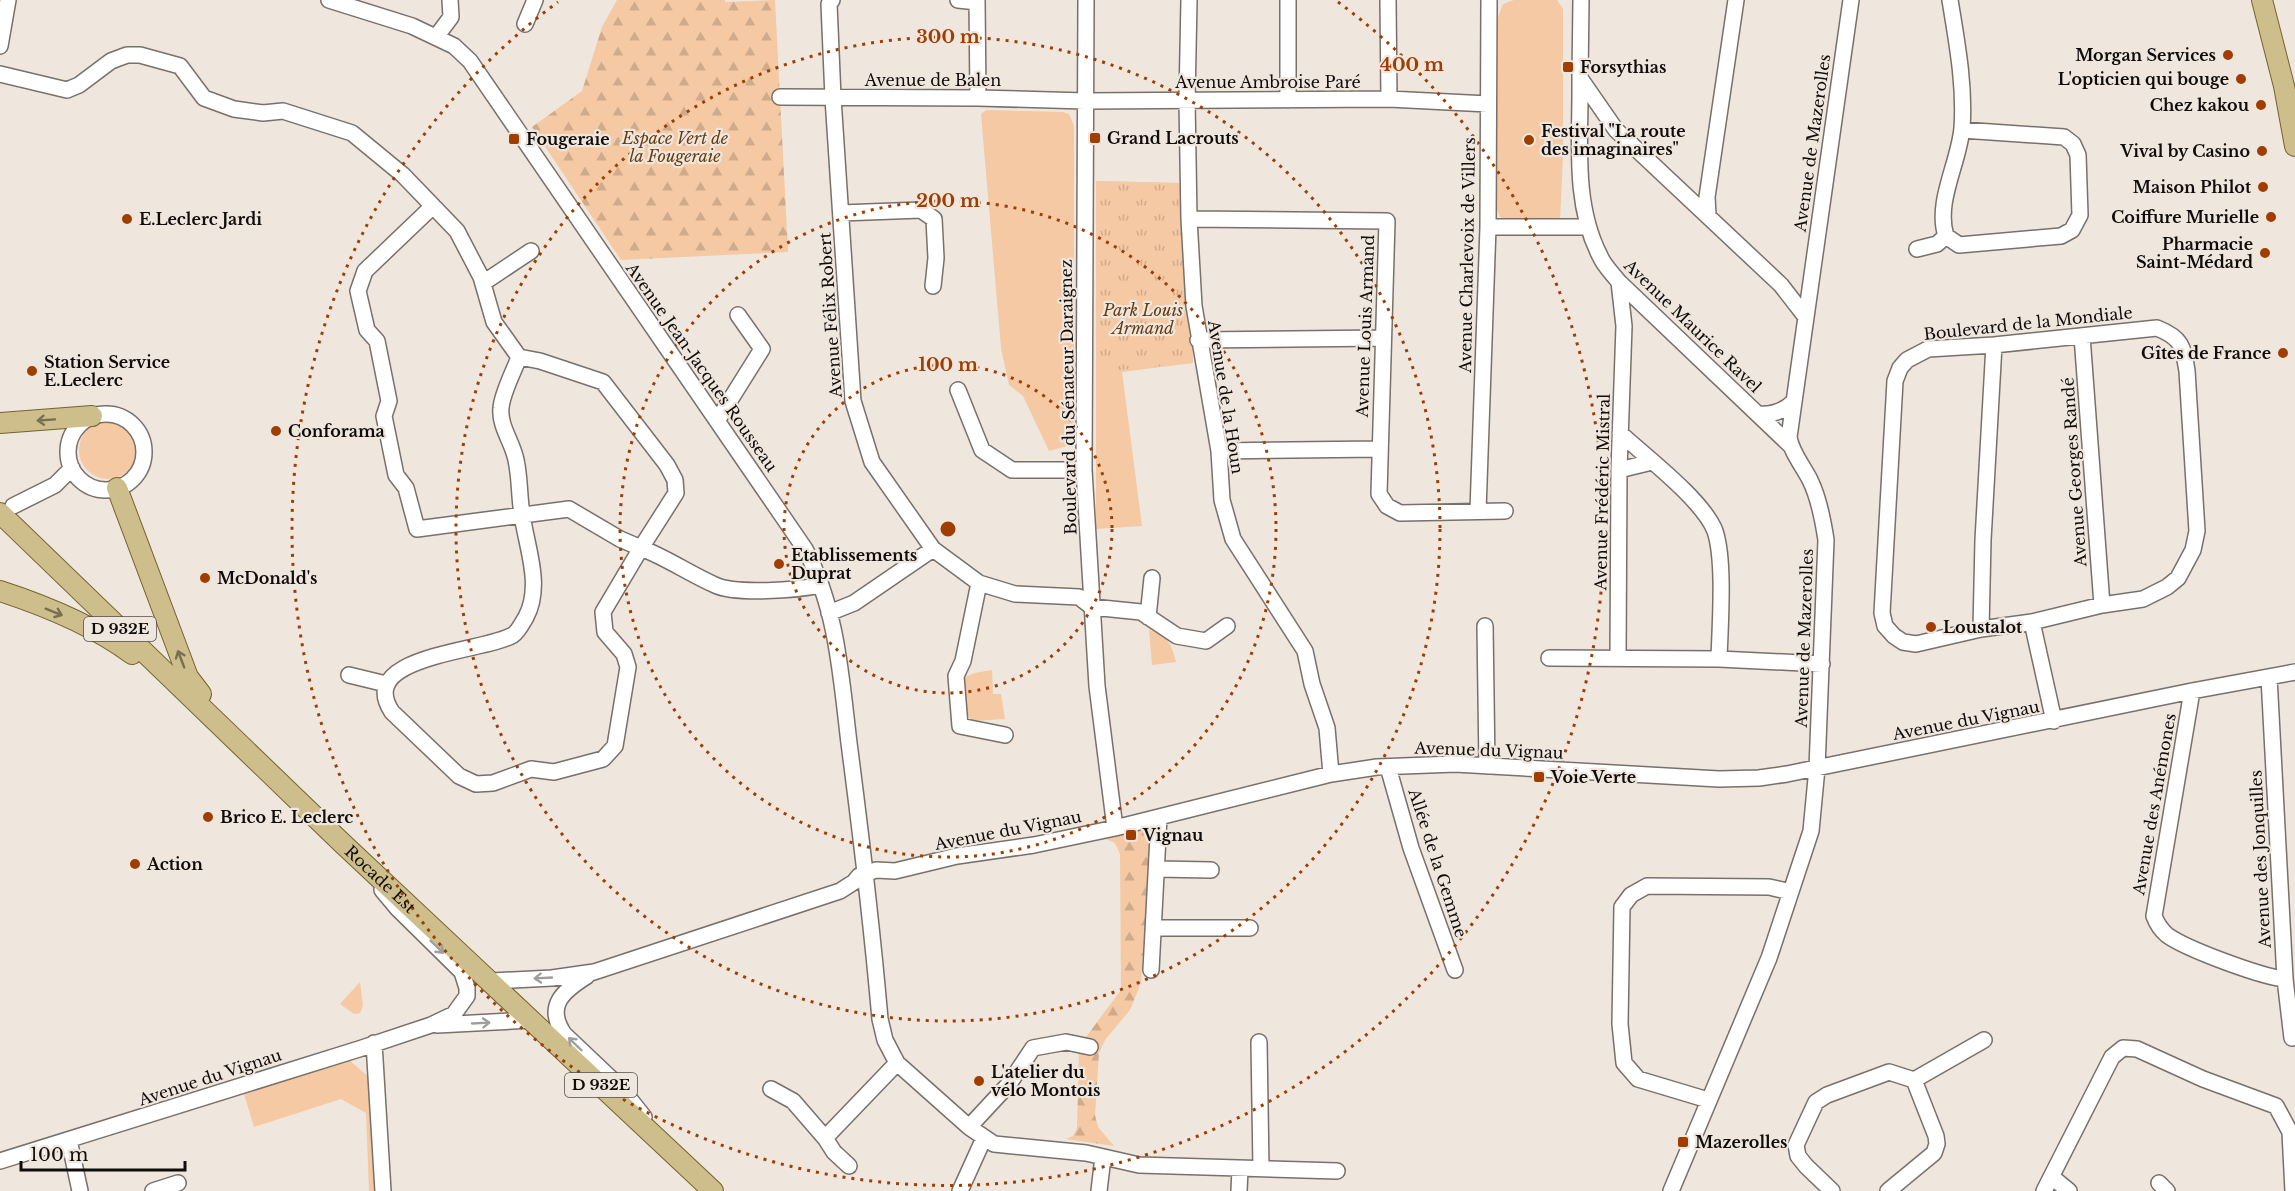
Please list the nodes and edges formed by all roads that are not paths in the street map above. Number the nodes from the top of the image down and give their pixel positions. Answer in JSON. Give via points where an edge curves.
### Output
{"nodes":[{"id":1,"x":329,"y":0,"type":"edge"},
{"id":2,"x":450,"y":0,"type":"edge"},
{"id":3,"x":535,"y":0,"type":"edge"},
{"id":4,"x":832,"y":0,"type":"edge"},
{"id":5,"x":958,"y":0,"type":"edge"},
{"id":6,"x":1086,"y":0,"type":"edge"},
{"id":7,"x":1189,"y":0,"type":"edge"},
{"id":8,"x":1288,"y":0,"type":"edge"},
{"id":9,"x":1388,"y":0,"type":"edge"},
{"id":10,"x":1489,"y":0,"type":"edge"},
{"id":11,"x":1581,"y":0,"type":"edge"},
{"id":12,"x":1736,"y":0,"type":"edge"},
{"id":13,"x":1851,"y":0,"type":"edge"},
{"id":14,"x":1950,"y":0,"type":"edge"},
{"id":15,"x":2262,"y":0,"type":"edge"},
{"id":16,"x":977,"y":1,"type":"edge"},
{"id":17,"x":5,"y":4,"type":"edge"},
{"id":18,"x":525,"y":24,"type":"dead end"},
{"id":19,"x":436,"y":37,"type":"junction"},
{"id":20,"x":0,"y":46,"type":"edge"},
{"id":21,"x":0,"y":74,"type":"edge"},
{"id":22,"x":1580,"y":78,"type":"junction"},
{"id":23,"x":780,"y":97,"type":"dead end"},
{"id":24,"x":833,"y":98,"type":"junction"},
{"id":25,"x":978,"y":98,"type":"junction"},
{"id":26,"x":1389,"y":99,"type":"junction"},
{"id":27,"x":1187,"y":100,"type":"junction"},
{"id":28,"x":1287,"y":100,"type":"junction"},
{"id":29,"x":1085,"y":101,"type":"junction"},
{"id":30,"x":1488,"y":104,"type":"junction"},
{"id":31,"x":1962,"y":130,"type":"junction"},
{"id":32,"x":2295,"y":146,"type":"edge"},
{"id":33,"x":1709,"y":182,"type":"junction"},
{"id":34,"x":1680,"y":190,"type":"junction"},
{"id":35,"x":433,"y":206,"type":"junction"},
{"id":36,"x":841,"y":213,"type":"junction"},
{"id":37,"x":1708,"y":215,"type":"junction"},
{"id":38,"x":1189,"y":219,"type":"junction"},
{"id":39,"x":1488,"y":227,"type":"junction"},
{"id":40,"x":1587,"y":227,"type":"junction"},
{"id":41,"x":1946,"y":236,"type":"junction"},
{"id":42,"x":1917,"y":249,"type":"dead end"},
{"id":43,"x":531,"y":251,"type":"dead end"},
{"id":44,"x":1810,"y":281,"type":"junction"},
{"id":45,"x":1619,"y":282,"type":"junction"},
{"id":46,"x":483,"y":283,"type":"junction"},
{"id":47,"x":1781,"y":285,"type":"junction"},
{"id":48,"x":933,"y":286,"type":"dead end"},
{"id":49,"x":1653,"y":314,"type":"junction"},
{"id":50,"x":738,"y":315,"type":"dead end"},
{"id":51,"x":1805,"y":316,"type":"junction"},
{"id":52,"x":1624,"y":326,"type":"junction"},
{"id":53,"x":2082,"y":336,"type":"junction"},
{"id":54,"x":1383,"y":338,"type":"junction"},
{"id":55,"x":1198,"y":340,"type":"junction"},
{"id":56,"x":1994,"y":345,"type":"junction"},
{"id":57,"x":519,"y":357,"type":"junction"},
{"id":58,"x":958,"y":390,"type":"dead end"},
{"id":59,"x":1793,"y":402,"type":"junction"},
{"id":60,"x":1758,"y":414,"type":"junction"},
{"id":61,"x":92,"y":416,"type":"junction"},
{"id":62,"x":717,"y":421,"type":"junction"},
{"id":63,"x":0,"y":423,"type":"edge"},
{"id":64,"x":1620,"y":433,"type":"junction"},
{"id":65,"x":1790,"y":445,"type":"junction"},
{"id":66,"x":1379,"y":449,"type":"junction"},
{"id":67,"x":1219,"y":451,"type":"junction"},
{"id":68,"x":1652,"y":462,"type":"junction"},
{"id":69,"x":72,"y":468,"type":"junction"},
{"id":70,"x":1084,"y":470,"type":"junction"},
{"id":71,"x":1619,"y":470,"type":"junction"},
{"id":72,"x":82,"y":481,"type":"junction"},
{"id":73,"x":56,"y":485,"type":"junction"},
{"id":74,"x":117,"y":488,"type":"junction"},
{"id":75,"x":6,"y":510,"type":"edge"},
{"id":76,"x":1478,"y":511,"type":"junction"},
{"id":77,"x":1505,"y":511,"type":"dead end"},
{"id":78,"x":522,"y":516,"type":"junction"},
{"id":79,"x":641,"y":548,"type":"junction"},
{"id":80,"x":933,"y":549,"type":"junction"},
{"id":81,"x":1152,"y":578,"type":"dead end"},
{"id":82,"x":979,"y":583,"type":"junction"},
{"id":83,"x":821,"y":585,"type":"junction"},
{"id":84,"x":0,"y":591,"type":"edge"},
{"id":85,"x":2102,"y":605,"type":"junction"},
{"id":86,"x":1092,"y":607,"type":"junction"},
{"id":87,"x":829,"y":613,"type":"junction"},
{"id":88,"x":1148,"y":617,"type":"junction"},
{"id":89,"x":2032,"y":622,"type":"junction"},
{"id":90,"x":1227,"y":626,"type":"dead end"},
{"id":91,"x":1485,"y":626,"type":"dead end"},
{"id":92,"x":1981,"y":629,"type":"junction"},
{"id":93,"x":1549,"y":658,"type":"dead end"},
{"id":94,"x":1618,"y":658,"type":"junction"},
{"id":95,"x":1719,"y":659,"type":"junction"},
{"id":96,"x":1822,"y":664,"type":"junction"},
{"id":97,"x":2295,"y":672,"type":"edge"},
{"id":98,"x":349,"y":675,"type":"dead end"},
{"id":99,"x":2269,"y":677,"type":"junction"},
{"id":100,"x":386,"y":684,"type":"junction"},
{"id":101,"x":2192,"y":691,"type":"junction"},
{"id":102,"x":2054,"y":721,"type":"junction"},
{"id":103,"x":1005,"y":735,"type":"dead end"},
{"id":104,"x":240,"y":744,"type":"junction"},
{"id":105,"x":1487,"y":766,"type":"junction"},
{"id":106,"x":1388,"y":767,"type":"junction"},
{"id":107,"x":1818,"y":768,"type":"junction"},
{"id":108,"x":1331,"y":774,"type":"junction"},
{"id":109,"x":1159,"y":817,"type":"junction"},
{"id":110,"x":1115,"y":828,"type":"junction"},
{"id":111,"x":335,"y":835,"type":"junction"},
{"id":112,"x":1157,"y":869,"type":"junction"},
{"id":113,"x":1211,"y":870,"type":"dead end"},
{"id":114,"x":866,"y":872,"type":"junction"},
{"id":115,"x":1791,"y":892,"type":"junction"},
{"id":116,"x":1154,"y":928,"type":"junction"},
{"id":117,"x":1250,"y":928,"type":"dead end"},
{"id":118,"x":1151,"y":970,"type":"dead end"},
{"id":119,"x":1455,"y":970,"type":"dead end"},
{"id":120,"x":594,"y":972,"type":"junction"},
{"id":121,"x":2285,"y":979,"type":"junction"},
{"id":122,"x":492,"y":981,"type":"junction"},
{"id":123,"x":531,"y":1020,"type":"junction"},
{"id":124,"x":431,"y":1025,"type":"junction"},
{"id":125,"x":2292,"y":1038,"type":"dead end"},
{"id":126,"x":1983,"y":1040,"type":"dead end"},
{"id":127,"x":1259,"y":1042,"type":"dead end"},
{"id":128,"x":374,"y":1043,"type":"junction"},
{"id":129,"x":1090,"y":1047,"type":"dead end"},
{"id":130,"x":897,"y":1063,"type":"junction"},
{"id":131,"x":1914,"y":1080,"type":"junction"},
{"id":132,"x":771,"y":1089,"type":"dead end"},
{"id":133,"x":1708,"y":1100,"type":"junction"},
{"id":134,"x":969,"y":1127,"type":"junction"},
{"id":135,"x":825,"y":1138,"type":"junction"},
{"id":136,"x":984,"y":1138,"type":"junction"},
{"id":137,"x":69,"y":1140,"type":"junction"},
{"id":138,"x":670,"y":1150,"type":"junction"},
{"id":139,"x":1103,"y":1156,"type":"junction"},
{"id":140,"x":0,"y":1161,"type":"edge"},
{"id":141,"x":849,"y":1166,"type":"dead end"},
{"id":142,"x":1240,"y":1169,"type":"junction"},
{"id":143,"x":1261,"y":1169,"type":"junction"},
{"id":144,"x":1337,"y":1172,"type":"dead end"},
{"id":145,"x":2052,"y":1177,"type":"junction"},
{"id":146,"x":178,"y":1183,"type":"dead end"},
{"id":147,"x":80,"y":1191,"type":"edge"},
{"id":148,"x":153,"y":1191,"type":"edge"},
{"id":149,"x":383,"y":1191,"type":"edge"},
{"id":150,"x":713,"y":1191,"type":"edge"},
{"id":151,"x":960,"y":1191,"type":"edge"},
{"id":152,"x":1099,"y":1191,"type":"edge"},
{"id":153,"x":1239,"y":1191,"type":"edge"},
{"id":154,"x":1671,"y":1191,"type":"edge"},
{"id":155,"x":1832,"y":1191,"type":"edge"},
{"id":156,"x":1888,"y":1191,"type":"edge"},
{"id":157,"x":2044,"y":1191,"type":"edge"},
{"id":158,"x":2069,"y":1191,"type":"edge"},
{"id":159,"x":2293,"y":1191,"type":"edge"}],
"edges":[{"from":1,"to":19,"type":"street","name":"Avenue Jean-Jacques Rousseau"},
{"from":2,"to":19,"type":"street","via":[[451,17]]},
{"from":3,"to":18,"type":"street"},
{"from":4,"to":24,"type":"street","name":"Avenue Félix Robert","via":[[829,4]]},
{"from":5,"to":16,"type":"street"},
{"from":6,"to":29,"type":"street","name":"Boulevard du Sénateur Daraignez"},
{"from":7,"to":27,"type":"street","name":"Avenue de la Houn"},
{"from":8,"to":28,"type":"street"},
{"from":9,"to":26,"type":"street"},
{"from":10,"to":30,"type":"street","name":"Avenue Charlevoix de Villers"},
{"from":11,"to":22,"type":"street","name":"Avenue Maurice Ravel"},
{"from":12,"to":33,"type":"street"},
{"from":13,"to":44,"type":"street","name":"Avenue de Mazerolles"},
{"from":14,"to":31,"type":"street","via":[[1962,72]]},
{"from":15,"to":32,"type":"main road"},
{"from":16,"to":25,"type":"street"},
{"from":17,"to":20,"type":"street"},
{"from":19,"to":62,"type":"street","name":"Avenue Jean-Jacques Rousseau","via":[[454,46],[470,62]]},
{"from":21,"to":35,"type":"street","via":[[67,90],[127,55],[180,66],[204,98],[234,109],[283,111],[352,133]]},
{"from":22,"to":34,"type":"street","via":[[1616,130]]},
{"from":22,"to":40,"type":"street","name":"Avenue Maurice Ravel","via":[[1581,195]]},
{"from":23,"to":24,"type":"street","name":"Avenue de Balen"},
{"from":24,"to":25,"type":"street","name":"Avenue de Balen"},
{"from":24,"to":36,"type":"street","name":"Avenue Félix Robert"},
{"from":25,"to":29,"type":"street","name":"Avenue de Balen"},
{"from":26,"to":28,"type":"street","name":"Avenue Ambroise Paré"},
{"from":26,"to":30,"type":"street","name":"Avenue Ambroise Paré"},
{"from":27,"to":28,"type":"street","name":"Avenue Ambroise Paré"},
{"from":27,"to":29,"type":"street","name":"Avenue Ambroise Paré"},
{"from":27,"to":38,"type":"street","name":"Avenue de la Houn"},
{"from":29,"to":70,"type":"street","name":"Boulevard du Sénateur Daraignez"},
{"from":30,"to":39,"type":"street","name":"Avenue Charlevoix de Villers"},
{"from":31,"to":41,"type":"street","via":[[1942,218]]},
{"from":31,"to":41,"type":"street","via":[[2064,137],[2078,155],[2080,215],[2072,230],[2061,236],[1959,245]]},
{"from":33,"to":34,"type":"street"},
{"from":33,"to":37,"type":"street"},
{"from":34,"to":37,"type":"street"},
{"from":35,"to":46,"type":"street","via":[[457,231]]},
{"from":35,"to":78,"type":"street","via":[[365,272],[358,291],[367,330],[377,341],[389,401],[384,416],[396,475],[406,488],[417,529]]},
{"from":36,"to":48,"type":"street","via":[[921,210],[934,219]]},
{"from":36,"to":80,"type":"street","name":"Avenue Félix Robert","via":[[853,401],[872,462]]},
{"from":37,"to":47,"type":"street"},
{"from":38,"to":54,"type":"street","name":"Avenue Louis Armand","via":[[1387,221]]},
{"from":38,"to":55,"type":"street","name":"Avenue de la Houn"},
{"from":39,"to":40,"type":"street"},
{"from":39,"to":76,"type":"street","name":"Avenue Charlevoix de Villers"},
{"from":40,"to":45,"type":"street","name":"Avenue Maurice Ravel","via":[[1600,258]]},
{"from":41,"to":42,"type":"street","via":[[1937,244]]},
{"from":43,"to":46,"type":"street"},
{"from":44,"to":47,"type":"street","via":[[1790,288]]},
{"from":44,"to":51,"type":"street","name":"Avenue de Mazerolles"},
{"from":45,"to":49,"type":"street","name":"Avenue Maurice Ravel"},
{"from":45,"to":52,"type":"street","name":"Avenue Frédéric Mistral"},
{"from":46,"to":57,"type":"street","via":[[494,322]]},
{"from":47,"to":51,"type":"street"},
{"from":49,"to":52,"type":"street","via":[[1638,315]]},
{"from":49,"to":60,"type":"street","name":"Avenue Maurice Ravel"},
{"from":50,"to":62,"type":"street","via":[[762,349]]},
{"from":51,"to":59,"type":"street","name":"Avenue de Mazerolles"},
{"from":52,"to":64,"type":"street","name":"Avenue Frédéric Mistral"},
{"from":53,"to":56,"type":"street","name":"Boulevard de la Mondiale"},
{"from":53,"to":85,"type":"street","name":"Avenue Georges Randé"},
{"from":53,"to":85,"type":"street","name":"Boulevard de la Mondiale","via":[[2157,328],[2178,339],[2187,371],[2197,531],[2193,550],[2178,578],[2166,587],[2143,598]]},
{"from":54,"to":55,"type":"street"},
{"from":54,"to":66,"type":"street","name":"Avenue Louis Armand"},
{"from":55,"to":67,"type":"street","name":"Avenue de la Houn"},
{"from":56,"to":92,"type":"street"},
{"from":56,"to":92,"type":"street","name":"Boulevard de la Mondiale","via":[[1928,350],[1900,368],[1895,381],[1882,613],[1885,626],[1903,642],[1916,644]]},
{"from":57,"to":78,"type":"street","via":[[501,408],[502,424],[516,459]]},
{"from":57,"to":79,"type":"street","via":[[540,360],[603,382],[667,465],[675,480],[676,493]]},
{"from":58,"to":70,"type":"street","via":[[982,450],[1012,470]]},
{"from":59,"to":60,"type":"street","via":[[1776,413]]},
{"from":59,"to":65,"type":"street","name":"Avenue de Mazerolles"},
{"from":60,"to":65,"type":"street","name":"Avenue Maurice Ravel"},
{"from":61,"to":63,"type":"main road","one_way":true},
{"from":61,"to":69,"type":"street","via":[[71,438]]},
{"from":61,"to":74,"type":"street","via":[[122,417],[141,438],[144,454],[138,474]]},
{"from":62,"to":83,"type":"street","name":"Avenue Jean-Jacques Rousseau","via":[[805,549]]},
{"from":64,"to":68,"type":"street"},
{"from":64,"to":71,"type":"street","name":"Avenue Frédéric Mistral"},
{"from":65,"to":96,"type":"street","name":"Avenue de Mazerolles","via":[[1811,483],[1826,540]]},
{"from":66,"to":67,"type":"street"},
{"from":66,"to":76,"type":"street","name":"Avenue Louis Armand","via":[[1379,494],[1387,506],[1400,513]]},
{"from":67,"to":108,"type":"street","name":"Avenue de la Houn","via":[[1222,500],[1233,539],[1305,651],[1327,728]]},
{"from":68,"to":71,"type":"street"},
{"from":68,"to":95,"type":"street","via":[[1701,506],[1714,531],[1720,559]]},
{"from":69,"to":72,"type":"street"},
{"from":69,"to":73,"type":"street"},
{"from":70,"to":86,"type":"street","name":"Boulevard du Sénateur Daraignez"},
{"from":71,"to":94,"type":"street","name":"Avenue Frédéric Mistral"},
{"from":72,"to":73,"type":"street"},
{"from":72,"to":74,"type":"street","via":[[99,489]]},
{"from":73,"to":75,"type":"street"},
{"from":111,"to":74,"type":"main road","one_way":true,"via":[[301,791],[192,685]]},
{"from":75,"to":104,"type":"main road","name":"Rocade Est","number":"D 932E"},
{"from":76,"to":77,"type":"street"},
{"from":78,"to":79,"type":"street","via":[[569,509]]},
{"from":78,"to":100,"type":"street","via":[[534,586],[527,615],[514,634],[408,665]]},
{"from":79,"to":83,"type":"street","via":[[718,587],[762,591]]},
{"from":79,"to":100,"type":"street","via":[[603,612],[605,632],[624,654],[628,667],[615,746],[603,759],[554,772],[531,769],[493,783],[476,784],[459,776],[392,712]]},
{"from":80,"to":82,"type":"street","name":"Avenue Félix Robert"},
{"from":80,"to":87,"type":"street","via":[[854,603]]},
{"from":81,"to":88,"type":"street"},
{"from":82,"to":86,"type":"street","name":"Avenue Félix Robert","via":[[1015,594],[1079,597]]},
{"from":82,"to":103,"type":"street","via":[[963,661],[956,676],[960,726]]},
{"from":83,"to":87,"type":"street","name":"Avenue Jean-Jacques Rousseau"},
{"from":84,"to":104,"type":"main road","one_way":true,"via":[[82,623],[114,641],[213,727]]},
{"from":85,"to":89,"type":"street","name":"Boulevard de la Mondiale"},
{"from":86,"to":88,"type":"street","name":"Avenue Félix Robert","via":[[1141,612]]},
{"from":86,"to":110,"type":"street","name":"Boulevard du Sénateur Daraignez","via":[[1097,686]]},
{"from":87,"to":114,"type":"street","name":"Avenue Jean-Jacques Rousseau"},
{"from":88,"to":90,"type":"street","name":"Avenue Félix Robert","via":[[1177,636],[1206,641]]},
{"from":89,"to":92,"type":"street","name":"Boulevard de la Mondiale"},
{"from":89,"to":102,"type":"street"},
{"from":91,"to":105,"type":"street"},
{"from":93,"to":94,"type":"street"},
{"from":94,"to":95,"type":"street"},
{"from":95,"to":96,"type":"street"},
{"from":96,"to":107,"type":"street","name":"Avenue de Mazerolles"},
{"from":97,"to":99,"type":"street","name":"Avenue du Vignau"},
{"from":98,"to":100,"type":"street"},
{"from":99,"to":101,"type":"street","name":"Avenue du Vignau"},
{"from":99,"to":121,"type":"street","name":"Avenue des Jonquilles"},
{"from":101,"to":102,"type":"street","name":"Avenue du Vignau"},
{"from":101,"to":121,"type":"street","name":"Avenue des Anémones","via":[[2154,916],[2169,936],[2269,978]]},
{"from":102,"to":107,"type":"street","name":"Avenue du Vignau"},
{"from":104,"to":111,"type":"main road","name":"Rocade Est","number":"D 932E"},
{"from":105,"to":106,"type":"street","name":"Avenue du Vignau"},
{"from":105,"to":107,"type":"street","name":"Avenue du Vignau","via":[[1719,779],[1759,778]]},
{"from":106,"to":108,"type":"street","name":"Avenue du Vignau"},
{"from":106,"to":119,"type":"street","name":"Allée de la Gemme","via":[[1411,848]]},
{"from":107,"to":115,"type":"street","name":"Avenue de Mazerolles","via":[[1811,831]]},
{"from":108,"to":109,"type":"street","name":"Avenue du Vignau"},
{"from":109,"to":110,"type":"street","name":"Avenue du Vignau"},
{"from":109,"to":112,"type":"street"},
{"from":110,"to":114,"type":"street","name":"Avenue du Vignau","via":[[895,871]]},
{"from":111,"to":122,"type":"main road","name":"Rocade Est","number":"D 932E"},
{"from":111,"to":124,"type":"street","one_way":true,"via":[[397,908],[462,972],[468,988],[463,1004],[454,1014]]},
{"from":112,"to":113,"type":"street"},
{"from":112,"to":116,"type":"street"},
{"from":114,"to":120,"type":"street","via":[[840,891]]},
{"from":114,"to":130,"type":"street","name":"Avenue Jean-Jacques Rousseau","via":[[880,1019]]},
{"from":115,"to":133,"type":"street","name":"Avenue de Mazerolles","via":[[1769,958]]},
{"from":115,"to":133,"type":"street","via":[[1769,887],[1647,886],[1631,895],[1623,907],[1620,1024],[1624,1064],[1638,1079]]},
{"from":116,"to":117,"type":"street"},
{"from":116,"to":118,"type":"street"},
{"from":120,"to":122,"type":"street","one_way":true},
{"from":138,"to":120,"type":"street","one_way":true,"via":[[621,1088],[559,1026],[556,1010],[563,993]]},
{"from":121,"to":125,"type":"street","name":"Avenue des Jonquilles"},
{"from":122,"to":123,"type":"main road","name":"Rocade Est","number":"D 932E"},
{"from":124,"to":123,"type":"street","one_way":true},
{"from":123,"to":138,"type":"main road","name":"Rocade Est","number":"D 932E"},
{"from":124,"to":128,"type":"street","name":"Avenue du Vignau"},
{"from":126,"to":131,"type":"street"},
{"from":127,"to":143,"type":"street"},
{"from":128,"to":137,"type":"street","name":"Avenue du Vignau"},
{"from":128,"to":149,"type":"street"},
{"from":129,"to":134,"type":"street","via":[[1066,1042],[1033,1048],[1009,1084]]},
{"from":130,"to":134,"type":"street"},
{"from":130,"to":135,"type":"street"},
{"from":131,"to":155,"type":"street","via":[[1889,1072],[1816,1102],[1796,1145],[1798,1156]]},
{"from":131,"to":156,"type":"street","via":[[1937,1144],[1934,1153]]},
{"from":132,"to":135,"type":"street","via":[[793,1101]]},
{"from":133,"to":154,"type":"street","name":"Avenue de Mazerolles"},
{"from":134,"to":136,"type":"street"},
{"from":135,"to":141,"type":"street"},
{"from":136,"to":139,"type":"street","via":[[994,1144]]},
{"from":136,"to":151,"type":"street"},
{"from":137,"to":140,"type":"street","name":"Avenue du Vignau"},
{"from":137,"to":147,"type":"street"},
{"from":138,"to":150,"type":"main road","name":"Rocade Est","number":"D 932E"},
{"from":139,"to":142,"type":"street","via":[[1139,1165]]},
{"from":139,"to":152,"type":"street"},
{"from":142,"to":143,"type":"street"},
{"from":142,"to":153,"type":"street"},
{"from":143,"to":144,"type":"street"},
{"from":145,"to":157,"type":"street"},
{"from":145,"to":158,"type":"street"},
{"from":145,"to":159,"type":"street","via":[[2112,1057],[2123,1048],[2137,1049],[2276,1106],[2290,1132]]},
{"from":146,"to":148,"type":"street"}]}
